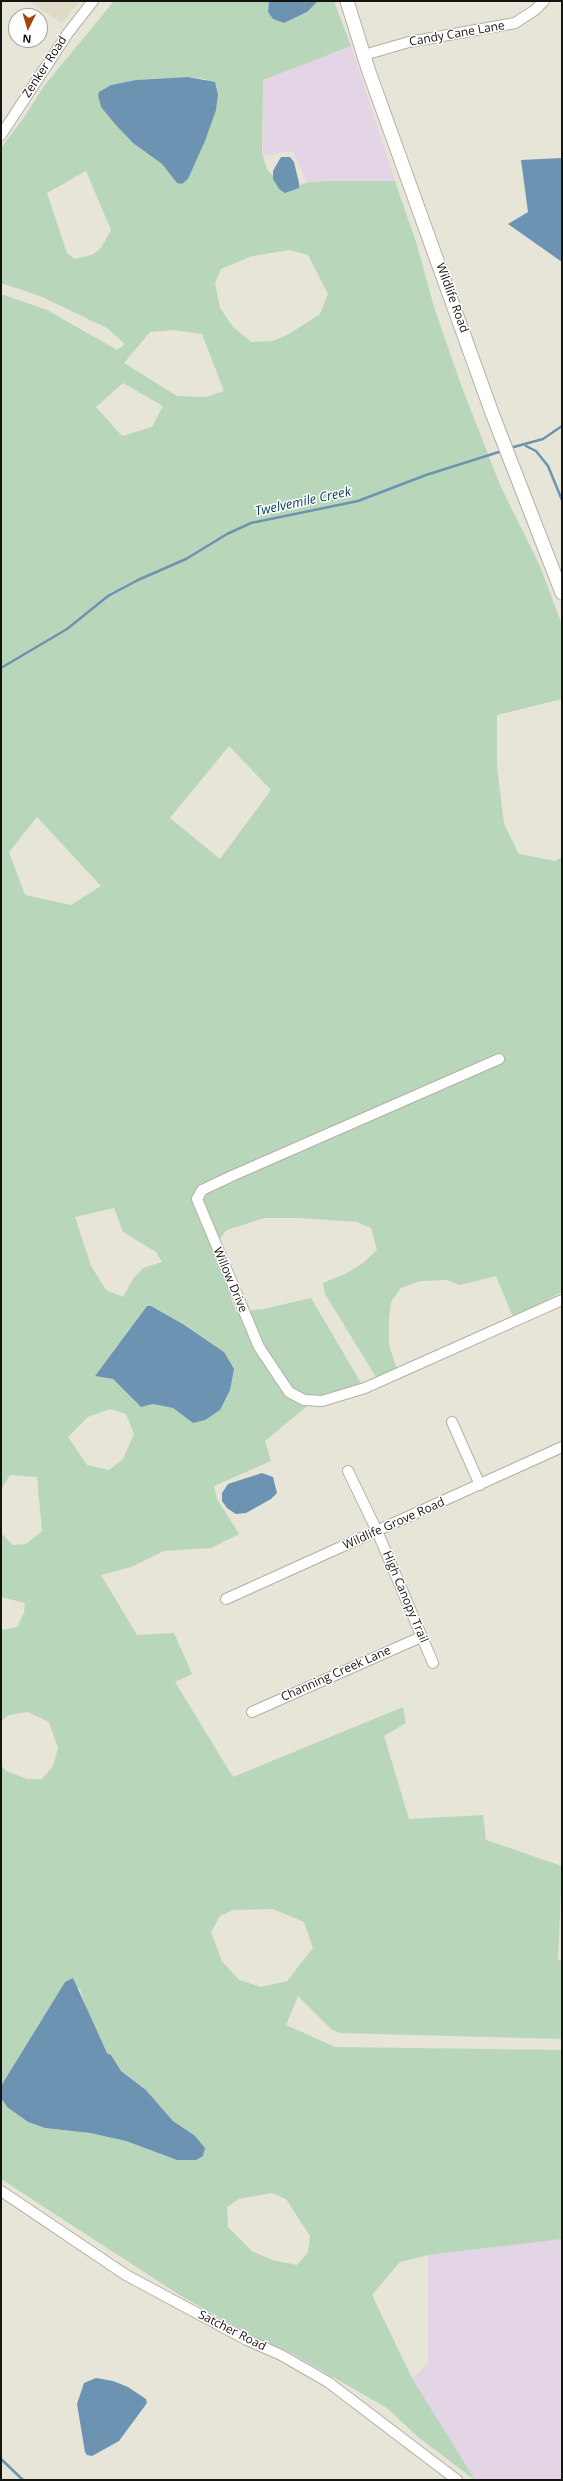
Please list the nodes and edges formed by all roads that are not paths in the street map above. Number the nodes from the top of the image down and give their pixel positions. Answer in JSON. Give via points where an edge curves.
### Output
{"nodes":[{"id":1,"x":93,"y":1,"type":"edge"},
{"id":2,"x":347,"y":1,"type":"edge"},
{"id":3,"x":544,"y":1,"type":"edge"},
{"id":4,"x":364,"y":55,"type":"junction"},
{"id":5,"x":1,"y":135,"type":"edge"},
{"id":6,"x":562,"y":593,"type":"edge"},
{"id":7,"x":499,"y":1059,"type":"dead end"},
{"id":8,"x":562,"y":1300,"type":"edge"},
{"id":9,"x":452,"y":1422,"type":"dead end"},
{"id":10,"x":562,"y":1447,"type":"edge"},
{"id":11,"x":348,"y":1471,"type":"dead end"},
{"id":12,"x":480,"y":1485,"type":"junction"},
{"id":13,"x":377,"y":1531,"type":"junction"},
{"id":14,"x":226,"y":1599,"type":"dead end"},
{"id":15,"x":421,"y":1637,"type":"junction"},
{"id":16,"x":433,"y":1662,"type":"dead end"},
{"id":17,"x":252,"y":1712,"type":"dead end"},
{"id":18,"x":1,"y":2191,"type":"edge"},
{"id":19,"x":457,"y":2480,"type":"edge"}],
"edges":[{"from":1,"to":5,"type":"street","name":"Zenker Road","via":[[68,33]]},
{"from":2,"to":4,"type":"street","name":"Wildlife Road"},
{"from":3,"to":4,"type":"street","name":"Candy Cane Lane","via":[[515,23],[409,42]]},
{"from":4,"to":6,"type":"street","name":"Wildlife Road","via":[[511,464]]},
{"from":7,"to":8,"type":"street","name":"Willow Drive","via":[[202,1190],[197,1199],[259,1347],[289,1392],[304,1400],[322,1401],[365,1388]]},
{"from":9,"to":12,"type":"street"},
{"from":10,"to":12,"type":"street","name":"Wildlife Grove Road"},
{"from":11,"to":13,"type":"street","name":"High Canopy Trail"},
{"from":12,"to":13,"type":"street","name":"Wildlife Grove Road"},
{"from":13,"to":14,"type":"street","name":"Wildlife Grove Road"},
{"from":13,"to":15,"type":"street","name":"High Canopy Trail"},
{"from":15,"to":16,"type":"street","name":"High Canopy Trail"},
{"from":15,"to":17,"type":"street","name":"Channing Creek Lane"},
{"from":18,"to":19,"type":"street","name":"Satcher Road","via":[[126,2275],[328,2382]]}]}
